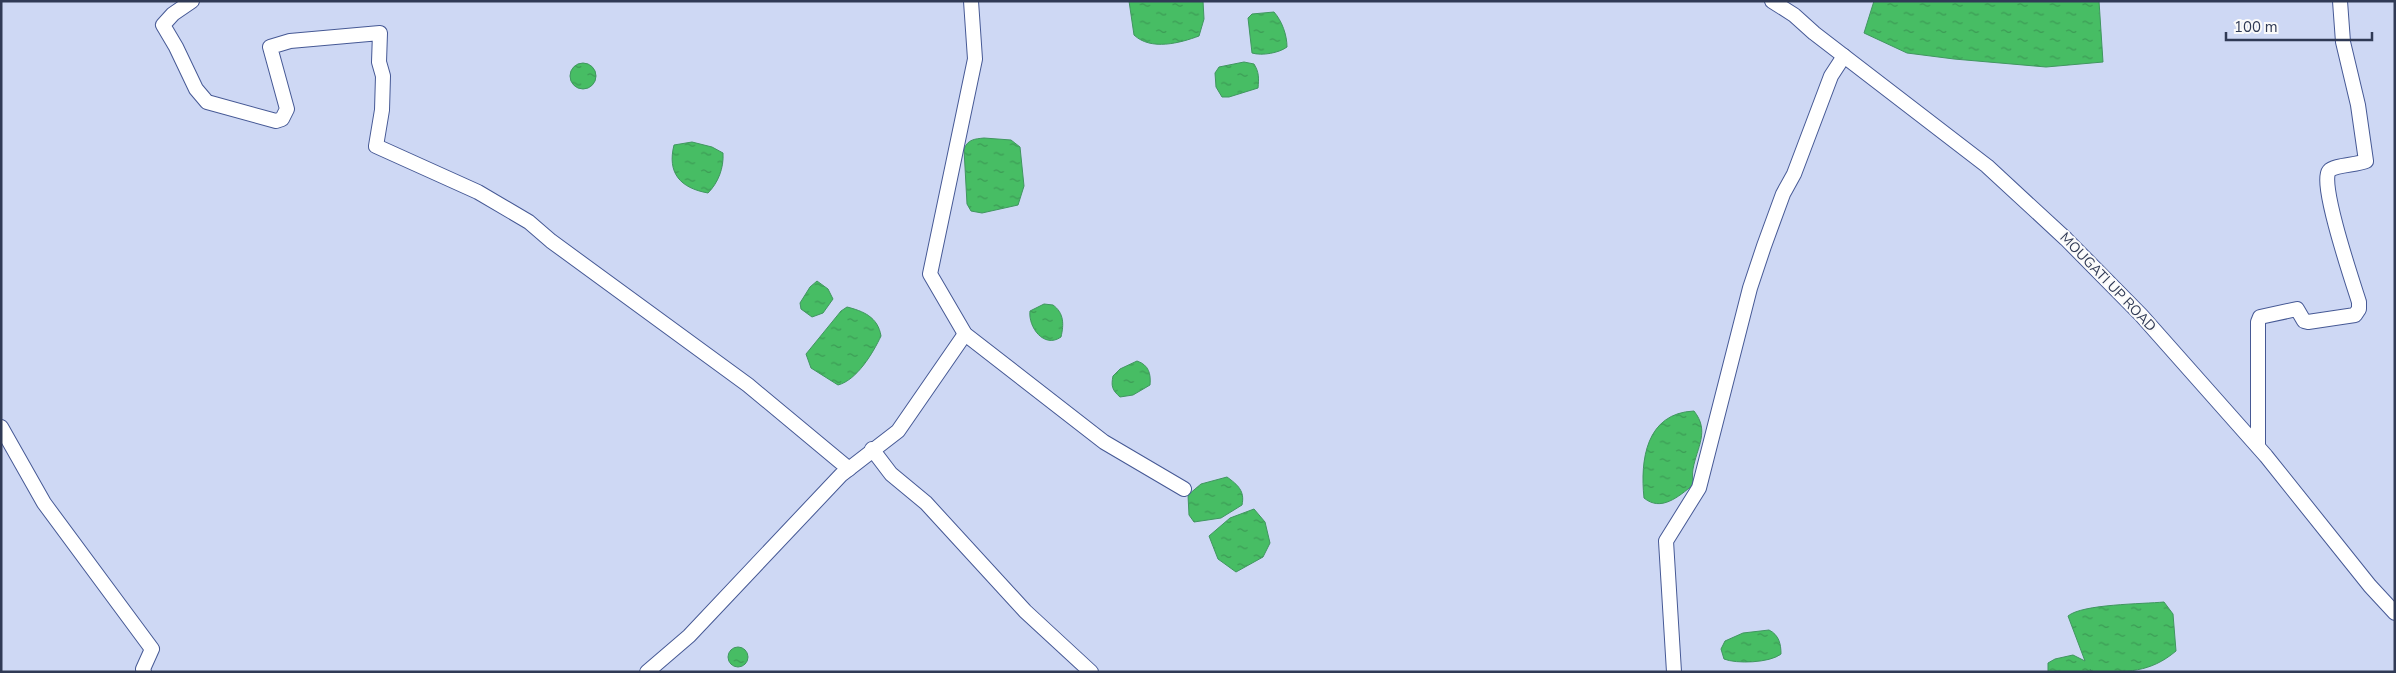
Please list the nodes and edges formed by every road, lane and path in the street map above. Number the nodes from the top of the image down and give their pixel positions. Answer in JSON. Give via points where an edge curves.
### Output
{"nodes":[{"id":1,"x":192,"y":1,"type":"edge"},
{"id":2,"x":971,"y":1,"type":"edge"},
{"id":3,"x":1772,"y":1,"type":"edge"},
{"id":4,"x":2340,"y":1,"type":"edge"},
{"id":5,"x":1844,"y":56,"type":"junction"},
{"id":6,"x":965,"y":334,"type":"junction"},
{"id":7,"x":1,"y":427,"type":"edge"},
{"id":8,"x":2258,"y":446,"type":"junction"},
{"id":9,"x":872,"y":449,"type":"junction"},
{"id":10,"x":849,"y":470,"type":"junction"},
{"id":11,"x":1184,"y":489,"type":"dead end"},
{"id":12,"x":2395,"y":613,"type":"edge"},
{"id":13,"x":144,"y":672,"type":"edge"},
{"id":14,"x":646,"y":672,"type":"edge"},
{"id":15,"x":1091,"y":672,"type":"edge"},
{"id":16,"x":1674,"y":672,"type":"edge"}],
"edges":[{"from":1,"to":10,"type":"street","via":[[163,25],[200,95],[212,104],[276,121],[282,119],[287,109],[270,47],[290,41],[380,34],[382,110],[376,146],[478,192],[530,222],[551,241],[748,386]]},
{"from":2,"to":6,"type":"street","via":[[975,59],[930,274]]},
{"from":3,"to":5,"type":"street","name":"MOUGATI UP ROAD"},
{"from":4,"to":8,"type":"street","via":[[2343,42],[2358,105],[2366,161],[2333,168],[2325,180],[2359,310],[2355,315],[2308,322],[2293,308],[2260,317]]},
{"from":5,"to":8,"type":"street","name":"MOUGATI UP ROAD","via":[[1987,166],[2066,239],[2141,315]]},
{"from":5,"to":16,"type":"street","via":[[1832,76],[1764,246],[1750,288],[1699,488],[1666,541]]},
{"from":6,"to":9,"type":"street","via":[[898,431]]},
{"from":6,"to":11,"type":"street","via":[[1104,442]]},
{"from":7,"to":13,"type":"street","via":[[44,503],[152,649]]},
{"from":8,"to":12,"type":"street","name":"MOUGATI UP ROAD"},
{"from":9,"to":10,"type":"street"},
{"from":9,"to":15,"type":"street","via":[[891,474],[926,503],[1025,611]]},
{"from":10,"to":14,"type":"street","via":[[688,636]]}]}
